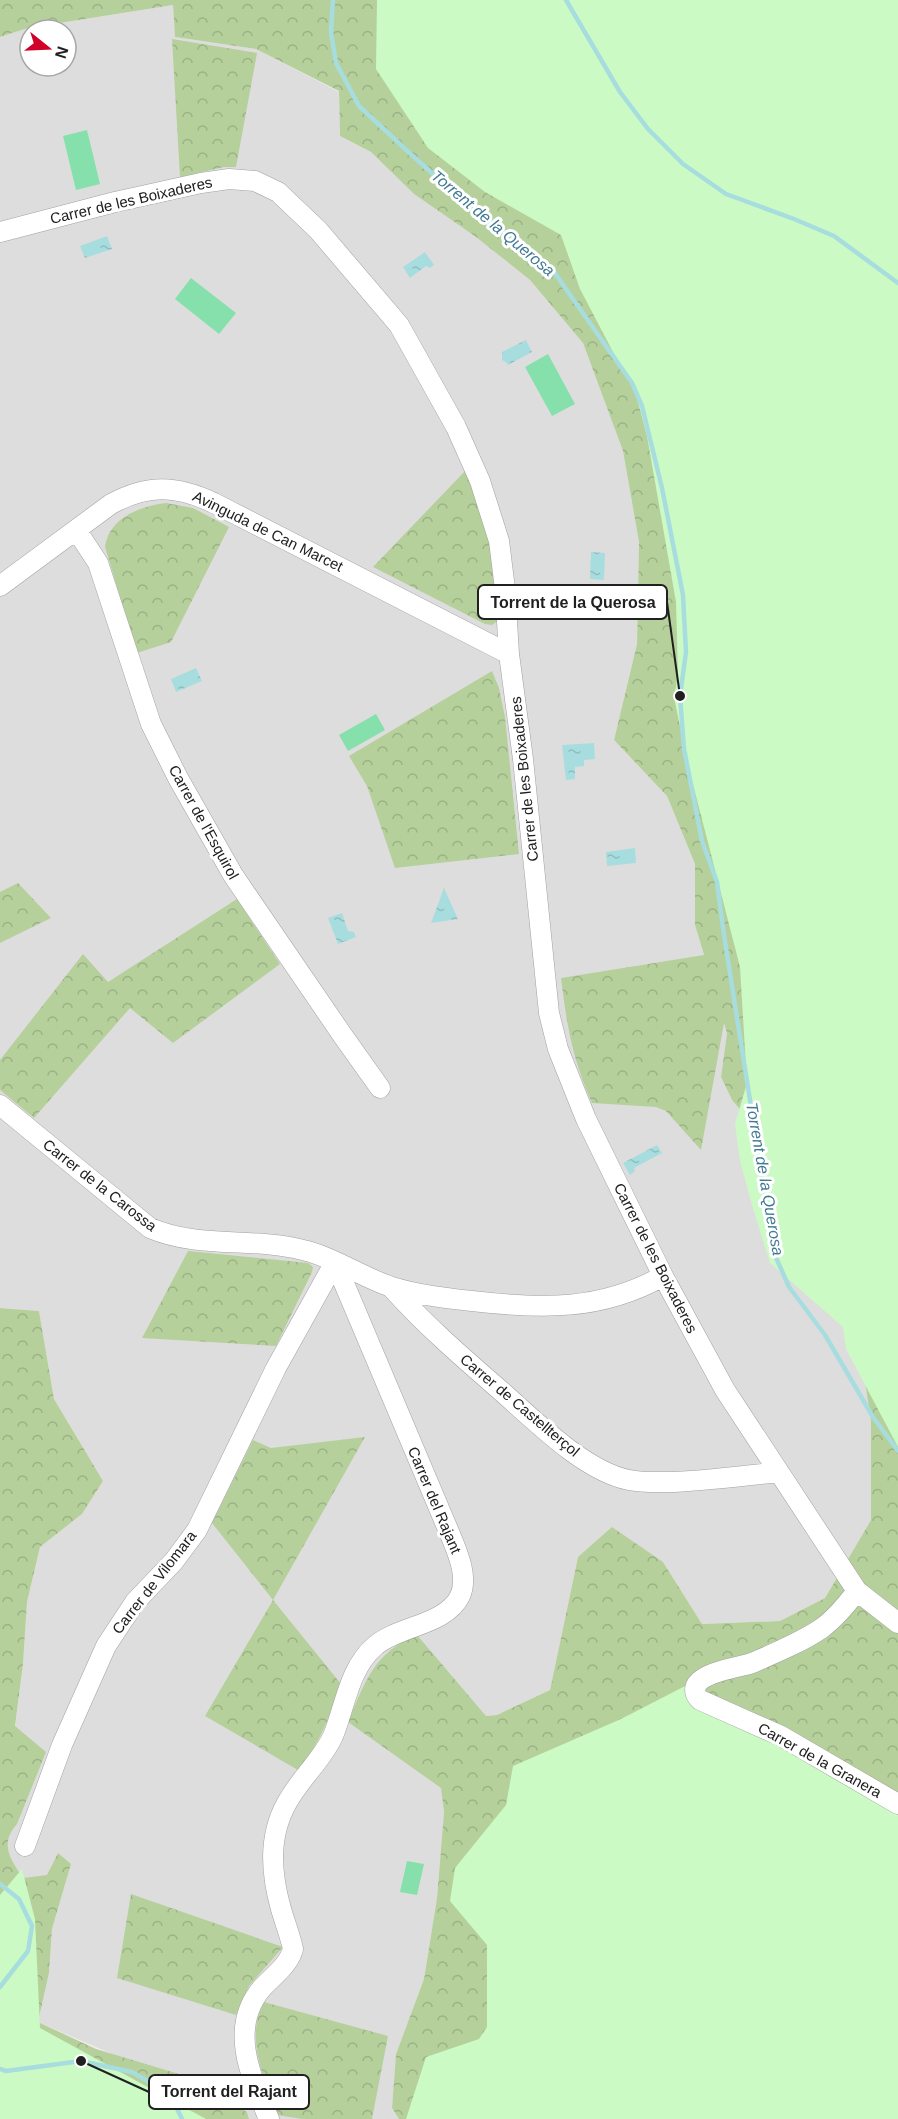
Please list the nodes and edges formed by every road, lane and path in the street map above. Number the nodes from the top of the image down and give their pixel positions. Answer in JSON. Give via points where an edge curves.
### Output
{"nodes":[{"id":1,"x":0,"y":232,"type":"edge"},
{"id":2,"x":77,"y":531,"type":"junction"},
{"id":3,"x":0,"y":586,"type":"edge"},
{"id":4,"x":509,"y":654,"type":"junction"},
{"id":5,"x":380,"y":1088,"type":"dead end"},
{"id":6,"x":0,"y":1105,"type":"edge"},
{"id":7,"x":335,"y":1262,"type":"junction"},
{"id":8,"x":663,"y":1275,"type":"junction"},
{"id":9,"x":390,"y":1286,"type":"junction"},
{"id":10,"x":778,"y":1472,"type":"junction"},
{"id":11,"x":857,"y":1591,"type":"junction"},
{"id":12,"x":898,"y":1623,"type":"edge"},
{"id":13,"x":898,"y":1804,"type":"edge"},
{"id":14,"x":25,"y":1846,"type":"dead end"},
{"id":15,"x":269,"y":2119,"type":"edge"}],
"edges":[{"from":1,"to":4,"type":"street","name":"Carrer de les Boixaderes","via":[[217,180],[255,181],[278,192],[318,230],[399,325],[456,427],[480,481],[499,541]]},
{"from":2,"to":3,"type":"street","name":"Avinguda de Can Marcet"},
{"from":2,"to":4,"type":"street","name":"Avinguda de Can Marcet","via":[[125,497],[154,489],[185,491]]},
{"from":2,"to":5,"type":"street","name":"Carrer de l'Esquirol","via":[[98,563],[151,724],[178,778],[233,875]]},
{"from":4,"to":8,"type":"street","name":"Carrer de les Boixaderes","via":[[549,1013],[558,1048],[586,1119]]},
{"from":6,"to":7,"type":"street","name":"Carrer de la Carossa","via":[[150,1228],[180,1238],[279,1245]]},
{"from":7,"to":9,"type":"street","name":"Carrer de la Carossa"},
{"from":7,"to":14,"type":"street","name":"Carrer de Vilomara","via":[[276,1368],[197,1530],[135,1602],[106,1646],[62,1745]]},
{"from":7,"to":15,"type":"street","name":"Carrer del Rajant","via":[[452,1539],[463,1583],[452,1607],[375,1645],[362,1660],[327,1748],[282,1809],[272,1858],[275,1887],[293,1948],[287,1962],[253,1999],[243,2039]]},
{"from":8,"to":9,"type":"street","name":"Carrer de la Carossa","via":[[614,1297],[546,1307],[422,1295]]},
{"from":8,"to":10,"type":"street","name":"Carrer de les Boixaderes","via":[[725,1390]]},
{"from":9,"to":10,"type":"street","name":"Carrer de Castellterçol","via":[[538,1424],[573,1453],[604,1471],[629,1480],[661,1482]]},
{"from":10,"to":11,"type":"street","name":"Carrer de les Boixaderes"},
{"from":11,"to":12,"type":"street","name":"Carrer de les Boixaderes"},
{"from":11,"to":13,"type":"street","name":"Carrer de la Granera","via":[[823,1627],[751,1663],[709,1676],[698,1683],[696,1696],[771,1730]]}]}
